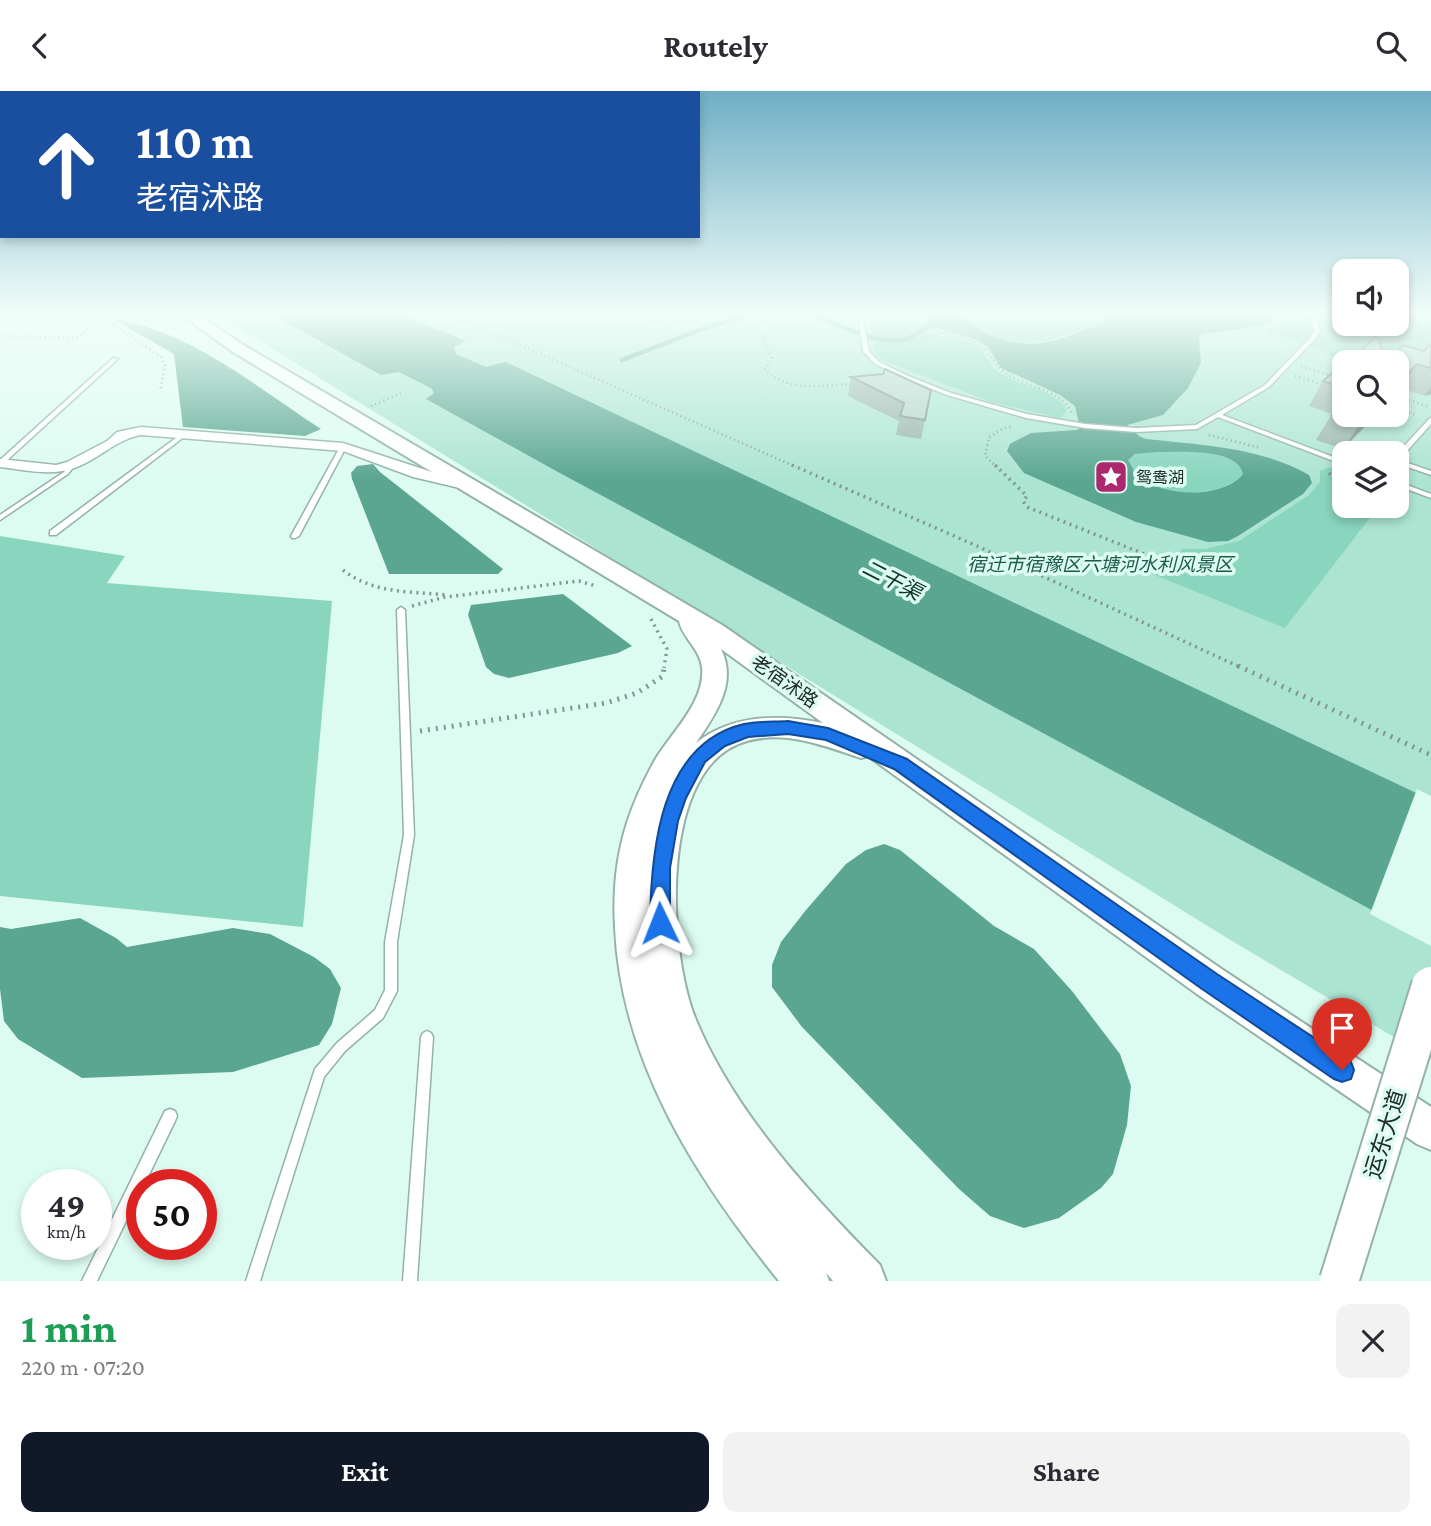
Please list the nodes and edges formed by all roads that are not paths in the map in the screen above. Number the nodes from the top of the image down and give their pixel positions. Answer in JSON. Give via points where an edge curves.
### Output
{"nodes":[{"id":1,"x":104,"y":370,"type":"edge"},
{"id":2,"x":274,"y":370,"type":"edge"},
{"id":3,"x":892,"y":370,"type":"edge"},
{"id":4,"x":1282,"y":370,"type":"edge"},
{"id":5,"x":1217,"y":415,"type":"junction"},
{"id":6,"x":1431,"y":420,"type":"edge"},
{"id":7,"x":186,"y":433,"type":"junction"},
{"id":8,"x":1409,"y":445,"type":"edge"},
{"id":9,"x":343,"y":447,"type":"junction"},
{"id":10,"x":1332,"y":458,"type":"edge"},
{"id":11,"x":2,"y":464,"type":"edge"},
{"id":12,"x":72,"y":465,"type":"junction"},
{"id":13,"x":1409,"y":465,"type":"edge"},
{"id":14,"x":1431,"y":474,"type":"edge"},
{"id":15,"x":472,"y":486,"type":"junction"},
{"id":16,"x":1409,"y":488,"type":"edge"},
{"id":17,"x":1431,"y":496,"type":"edge"},
{"id":18,"x":0,"y":518,"type":"edge"},
{"id":19,"x":53,"y":533,"type":"dead end"},
{"id":20,"x":295,"y":535,"type":"dead end"},
{"id":21,"x":401,"y":610,"type":"road end"},
{"id":22,"x":665,"y":614,"type":"junction"},
{"id":23,"x":901,"y":764,"type":"junction"},
{"id":24,"x":1431,"y":986,"type":"edge"},
{"id":25,"x":427,"y":1037,"type":"dead end"},
{"id":26,"x":170,"y":1116,"type":"dead end"},
{"id":27,"x":1431,"y":1129,"type":"edge"},
{"id":28,"x":89,"y":1281,"type":"edge"},
{"id":29,"x":253,"y":1281,"type":"edge"},
{"id":30,"x":410,"y":1281,"type":"edge"},
{"id":31,"x":807,"y":1281,"type":"edge"},
{"id":32,"x":863,"y":1281,"type":"edge"},
{"id":33,"x":1339,"y":1281,"type":"edge"}],
"edges":[{"from":1,"to":11,"type":"lane"},
{"from":2,"to":15,"type":"main road","name":"老宿沭路"},
{"from":3,"to":5,"type":"lane","via":[[988,407],[1085,426],[1188,430]]},
{"from":4,"to":5,"type":"lane","via":[[1267,386]]},
{"from":5,"to":10,"type":"lane"},
{"from":6,"to":8,"type":"lane"},
{"from":7,"to":9,"type":"street"},
{"from":7,"to":12,"type":"street","via":[[121,435]]},
{"from":7,"to":19,"type":"lane"},
{"from":9,"to":15,"type":"street","via":[[418,474]]},
{"from":9,"to":20,"type":"lane"},
{"from":11,"to":12,"type":"street","via":[[56,469]]},
{"from":12,"to":18,"type":"lane"},
{"from":13,"to":14,"type":"lane"},
{"from":15,"to":22,"type":"main road","name":"老宿沭路"},
{"from":16,"to":17,"type":"lane"},
{"from":21,"to":29,"type":"lane","via":[[409,835],[391,942],[391,991],[379,1014],[319,1073]]},
{"from":22,"to":23,"type":"main road","name":"老宿沭路"},
{"from":22,"to":31,"type":"main road","via":[[708,648],[715,673],[704,705],[651,795],[642,819],[631,903],[636,974],[652,1036],[687,1110],[730,1181]]},
{"from":23,"to":27,"type":"main road","name":"老宿沭路","via":[[1210,982]]},
{"from":23,"to":32,"type":"main road","via":[[839,738],[798,728],[761,728],[733,735],[699,758],[678,797],[668,821],[659,879],[664,965],[680,1027],[712,1091],[758,1162]]},
{"from":24,"to":33,"type":"main road","name":"运东大道","bridge":true},
{"from":25,"to":30,"type":"lane"},
{"from":26,"to":28,"type":"lane"}]}
